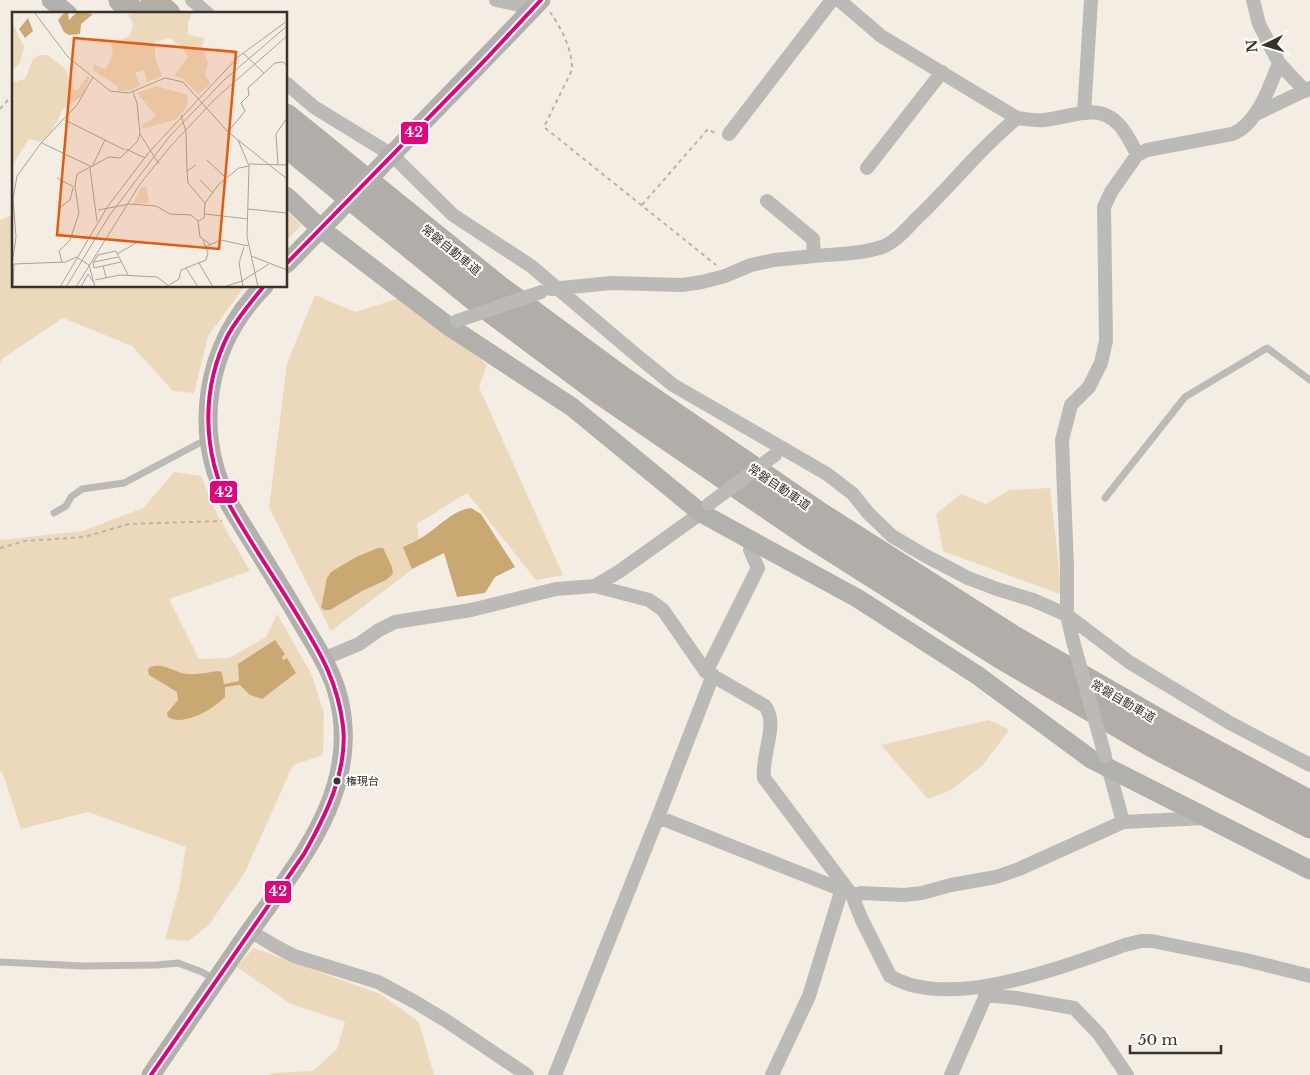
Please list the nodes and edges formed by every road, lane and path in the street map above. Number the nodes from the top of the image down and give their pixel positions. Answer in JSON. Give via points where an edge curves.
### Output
{"nodes":[{"id":1,"x":50,"y":0,"type":"edge"},
{"id":2,"x":121,"y":0,"type":"edge"},
{"id":3,"x":153,"y":0,"type":"edge"},
{"id":4,"x":192,"y":0,"type":"edge"},
{"id":5,"x":496,"y":0,"type":"edge"},
{"id":6,"x":832,"y":0,"type":"edge"},
{"id":7,"x":839,"y":0,"type":"edge"},
{"id":8,"x":1091,"y":0,"type":"edge"},
{"id":9,"x":1253,"y":0,"type":"edge"},
{"id":10,"x":538,"y":4,"type":"edge"},
{"id":11,"x":65,"y":12,"type":"edge"},
{"id":12,"x":133,"y":12,"type":"edge"},
{"id":13,"x":166,"y":12,"type":"edge"},
{"id":14,"x":206,"y":12,"type":"edge"},
{"id":15,"x":1279,"y":63,"type":"junction"},
{"id":16,"x":942,"y":72,"type":"junction"},
{"id":17,"x":288,"y":85,"type":"edge"},
{"id":18,"x":1307,"y":90,"type":"edge"},
{"id":19,"x":12,"y":95,"type":"edge"},
{"id":20,"x":0,"y":108,"type":"edge"},
{"id":21,"x":1084,"y":113,"type":"junction"},
{"id":22,"x":1254,"y":115,"type":"junction"},
{"id":23,"x":288,"y":118,"type":"edge"},
{"id":24,"x":1017,"y":118,"type":"junction"},
{"id":25,"x":729,"y":134,"type":"joint"},
{"id":26,"x":288,"y":147,"type":"edge"},
{"id":27,"x":392,"y":155,"type":"junction"},
{"id":28,"x":1137,"y":155,"type":"junction"},
{"id":29,"x":867,"y":168,"type":"dead end"},
{"id":30,"x":288,"y":198,"type":"edge"},
{"id":31,"x":767,"y":202,"type":"dead end"},
{"id":32,"x":642,"y":205,"type":"junction"},
{"id":33,"x":321,"y":228,"type":"junction"},
{"id":34,"x":814,"y":256,"type":"junction"},
{"id":35,"x":288,"y":262,"type":"edge"},
{"id":36,"x":728,"y":274,"type":"junction"},
{"id":37,"x":262,"y":288,"type":"edge"},
{"id":38,"x":556,"y":288,"type":"junction"},
{"id":39,"x":452,"y":323,"type":"junction"},
{"id":40,"x":1310,"y":380,"type":"edge"},
{"id":41,"x":209,"y":438,"type":"junction"},
{"id":42,"x":779,"y":451,"type":"junction"},
{"id":43,"x":1105,"y":498,"type":"dead end"},
{"id":44,"x":705,"y":508,"type":"junction"},
{"id":45,"x":54,"y":513,"type":"dead end"},
{"id":46,"x":240,"y":520,"type":"junction"},
{"id":47,"x":754,"y":542,"type":"junction"},
{"id":48,"x":0,"y":548,"type":"edge"},
{"id":49,"x":595,"y":586,"type":"junction"},
{"id":50,"x":1067,"y":615,"type":"junction"},
{"id":51,"x":323,"y":659,"type":"junction"},
{"id":52,"x":710,"y":674,"type":"junction"},
{"id":53,"x":1106,"y":762,"type":"junction"},
{"id":54,"x":1310,"y":765,"type":"edge"},
{"id":55,"x":1310,"y":803,"type":"edge"},
{"id":56,"x":658,"y":817,"type":"junction"},
{"id":57,"x":1208,"y":817,"type":"junction"},
{"id":58,"x":1123,"y":822,"type":"junction"},
{"id":59,"x":1310,"y":826,"type":"edge"},
{"id":60,"x":1310,"y":870,"type":"edge"},
{"id":61,"x":849,"y":890,"type":"junction"},
{"id":62,"x":250,"y":930,"type":"junction"},
{"id":63,"x":0,"y":962,"type":"edge"},
{"id":64,"x":1310,"y":976,"type":"edge"},
{"id":65,"x":216,"y":980,"type":"junction"},
{"id":66,"x":984,"y":991,"type":"junction"},
{"id":67,"x":151,"y":1075,"type":"edge"},
{"id":68,"x":527,"y":1075,"type":"edge"},
{"id":69,"x":554,"y":1075,"type":"edge"},
{"id":70,"x":772,"y":1075,"type":"edge"},
{"id":71,"x":951,"y":1075,"type":"edge"},
{"id":72,"x":1127,"y":1075,"type":"edge"}],
"edges":[{"from":1,"to":11,"type":"main road"},
{"from":2,"to":12,"type":"highway"},
{"from":3,"to":13,"type":"highway"},
{"from":4,"to":14,"type":"street"},
{"from":5,"to":10,"type":"street"},
{"from":6,"to":25,"type":"street"},
{"from":7,"to":16,"type":"street","via":[[881,36]]},
{"from":8,"to":21,"type":"street"},
{"from":9,"to":15,"type":"street","via":[[1259,24]]},
{"from":10,"to":27,"type":"main road"},
{"from":10,"to":32,"type":"path","via":[[558,23],[572,60],[572,70],[544,127]]},
{"from":15,"to":18,"type":"street"},
{"from":15,"to":22,"type":"street"},
{"from":16,"to":24,"type":"street"},
{"from":16,"to":29,"type":"street"},
{"from":17,"to":27,"type":"street","via":[[314,107]]},
{"from":18,"to":22,"type":"street"},
{"from":19,"to":20,"type":"path"},
{"from":21,"to":24,"type":"street","via":[[1042,120]]},
{"from":21,"to":28,"type":"street","via":[[1111,116]]},
{"from":22,"to":28,"type":"street","via":[[1242,131],[1147,150]]},
{"from":23,"to":55,"type":"highway","name":"常磐自動車道","via":[[499,288],[621,378],[811,509],[1012,637]]},
{"from":24,"to":34,"type":"street","via":[[895,240],[884,247],[863,252]]},
{"from":25,"to":32,"type":"path","via":[[726,140],[708,129]]},
{"from":26,"to":59,"type":"highway","name":"常磐自動車道","via":[[474,298],[584,380],[801,529],[1000,656],[1154,746]]},
{"from":27,"to":33,"type":"main road","bridge":true},
{"from":27,"to":38,"type":"street","via":[[453,215],[531,266]]},
{"from":28,"to":50,"type":"street","via":[[1104,207],[1106,341],[1101,363],[1089,386],[1071,405],[1062,440]]},
{"from":30,"to":33,"type":"main road"},
{"from":31,"to":34,"type":"street","via":[[813,239]]},
{"from":32,"to":36,"type":"path"},
{"from":33,"to":35,"type":"main road"},
{"from":33,"to":39,"type":"main road"},
{"from":34,"to":36,"type":"street","via":[[750,265]]},
{"from":36,"to":38,"type":"street","via":[[682,285],[611,283]]},
{"from":37,"to":41,"type":"main road","via":[[227,335],[215,365],[208,411]]},
{"from":38,"to":39,"type":"street","bridge":true},
{"from":38,"to":42,"type":"street","via":[[673,385]]},
{"from":39,"to":44,"type":"main road","via":[[572,407]]},
{"from":40,"to":43,"type":"lane","via":[[1267,348],[1185,397]]},
{"from":41,"to":45,"type":"lane","via":[[124,483],[82,489]]},
{"from":41,"to":46,"type":"main road","via":[[221,489]]},
{"from":42,"to":44,"type":"street","bridge":true},
{"from":42,"to":50,"type":"street","via":[[827,474],[853,494],[892,536],[924,556],[968,578]]},
{"from":44,"to":47,"type":"main road"},
{"from":44,"to":49,"type":"street"},
{"from":46,"to":48,"type":"path","via":[[129,524],[84,537],[25,541]]},
{"from":46,"to":51,"type":"main road"},
{"from":47,"to":52,"type":"street","via":[[750,550],[758,568]]},
{"from":47,"to":53,"type":"main road","via":[[857,598],[977,675],[1091,759]]},
{"from":49,"to":51,"type":"street","via":[[556,589],[471,610],[395,622],[359,644]]},
{"from":49,"to":52,"type":"street","via":[[635,595],[656,605]]},
{"from":50,"to":53,"type":"street","bridge":true},
{"from":50,"to":54,"type":"street","via":[[1129,662],[1230,723]]},
{"from":51,"to":62,"type":"main road","via":[[338,695],[342,728],[337,785],[308,849]]},
{"from":52,"to":56,"type":"street"},
{"from":52,"to":61,"type":"street","via":[[765,706],[771,713],[764,778]]},
{"from":53,"to":57,"type":"main road"},
{"from":53,"to":58,"type":"street"},
{"from":56,"to":61,"type":"street"},
{"from":56,"to":69,"type":"street"},
{"from":57,"to":58,"type":"street"},
{"from":57,"to":60,"type":"main road"},
{"from":58,"to":61,"type":"street","via":[[996,877],[904,895],[862,894]]},
{"from":61,"to":66,"type":"street","via":[[890,976],[934,990]]},
{"from":61,"to":70,"type":"street","via":[[840,895],[809,996]]},
{"from":62,"to":65,"type":"main road"},
{"from":62,"to":68,"type":"street","via":[[294,956],[378,982],[445,1020]]},
{"from":63,"to":65,"type":"lane","via":[[83,966],[178,963]]},
{"from":64,"to":66,"type":"street","via":[[1146,941]]},
{"from":65,"to":67,"type":"main road"},
{"from":66,"to":71,"type":"street"},
{"from":66,"to":72,"type":"street","via":[[1074,1008],[1099,1034]]}]}
